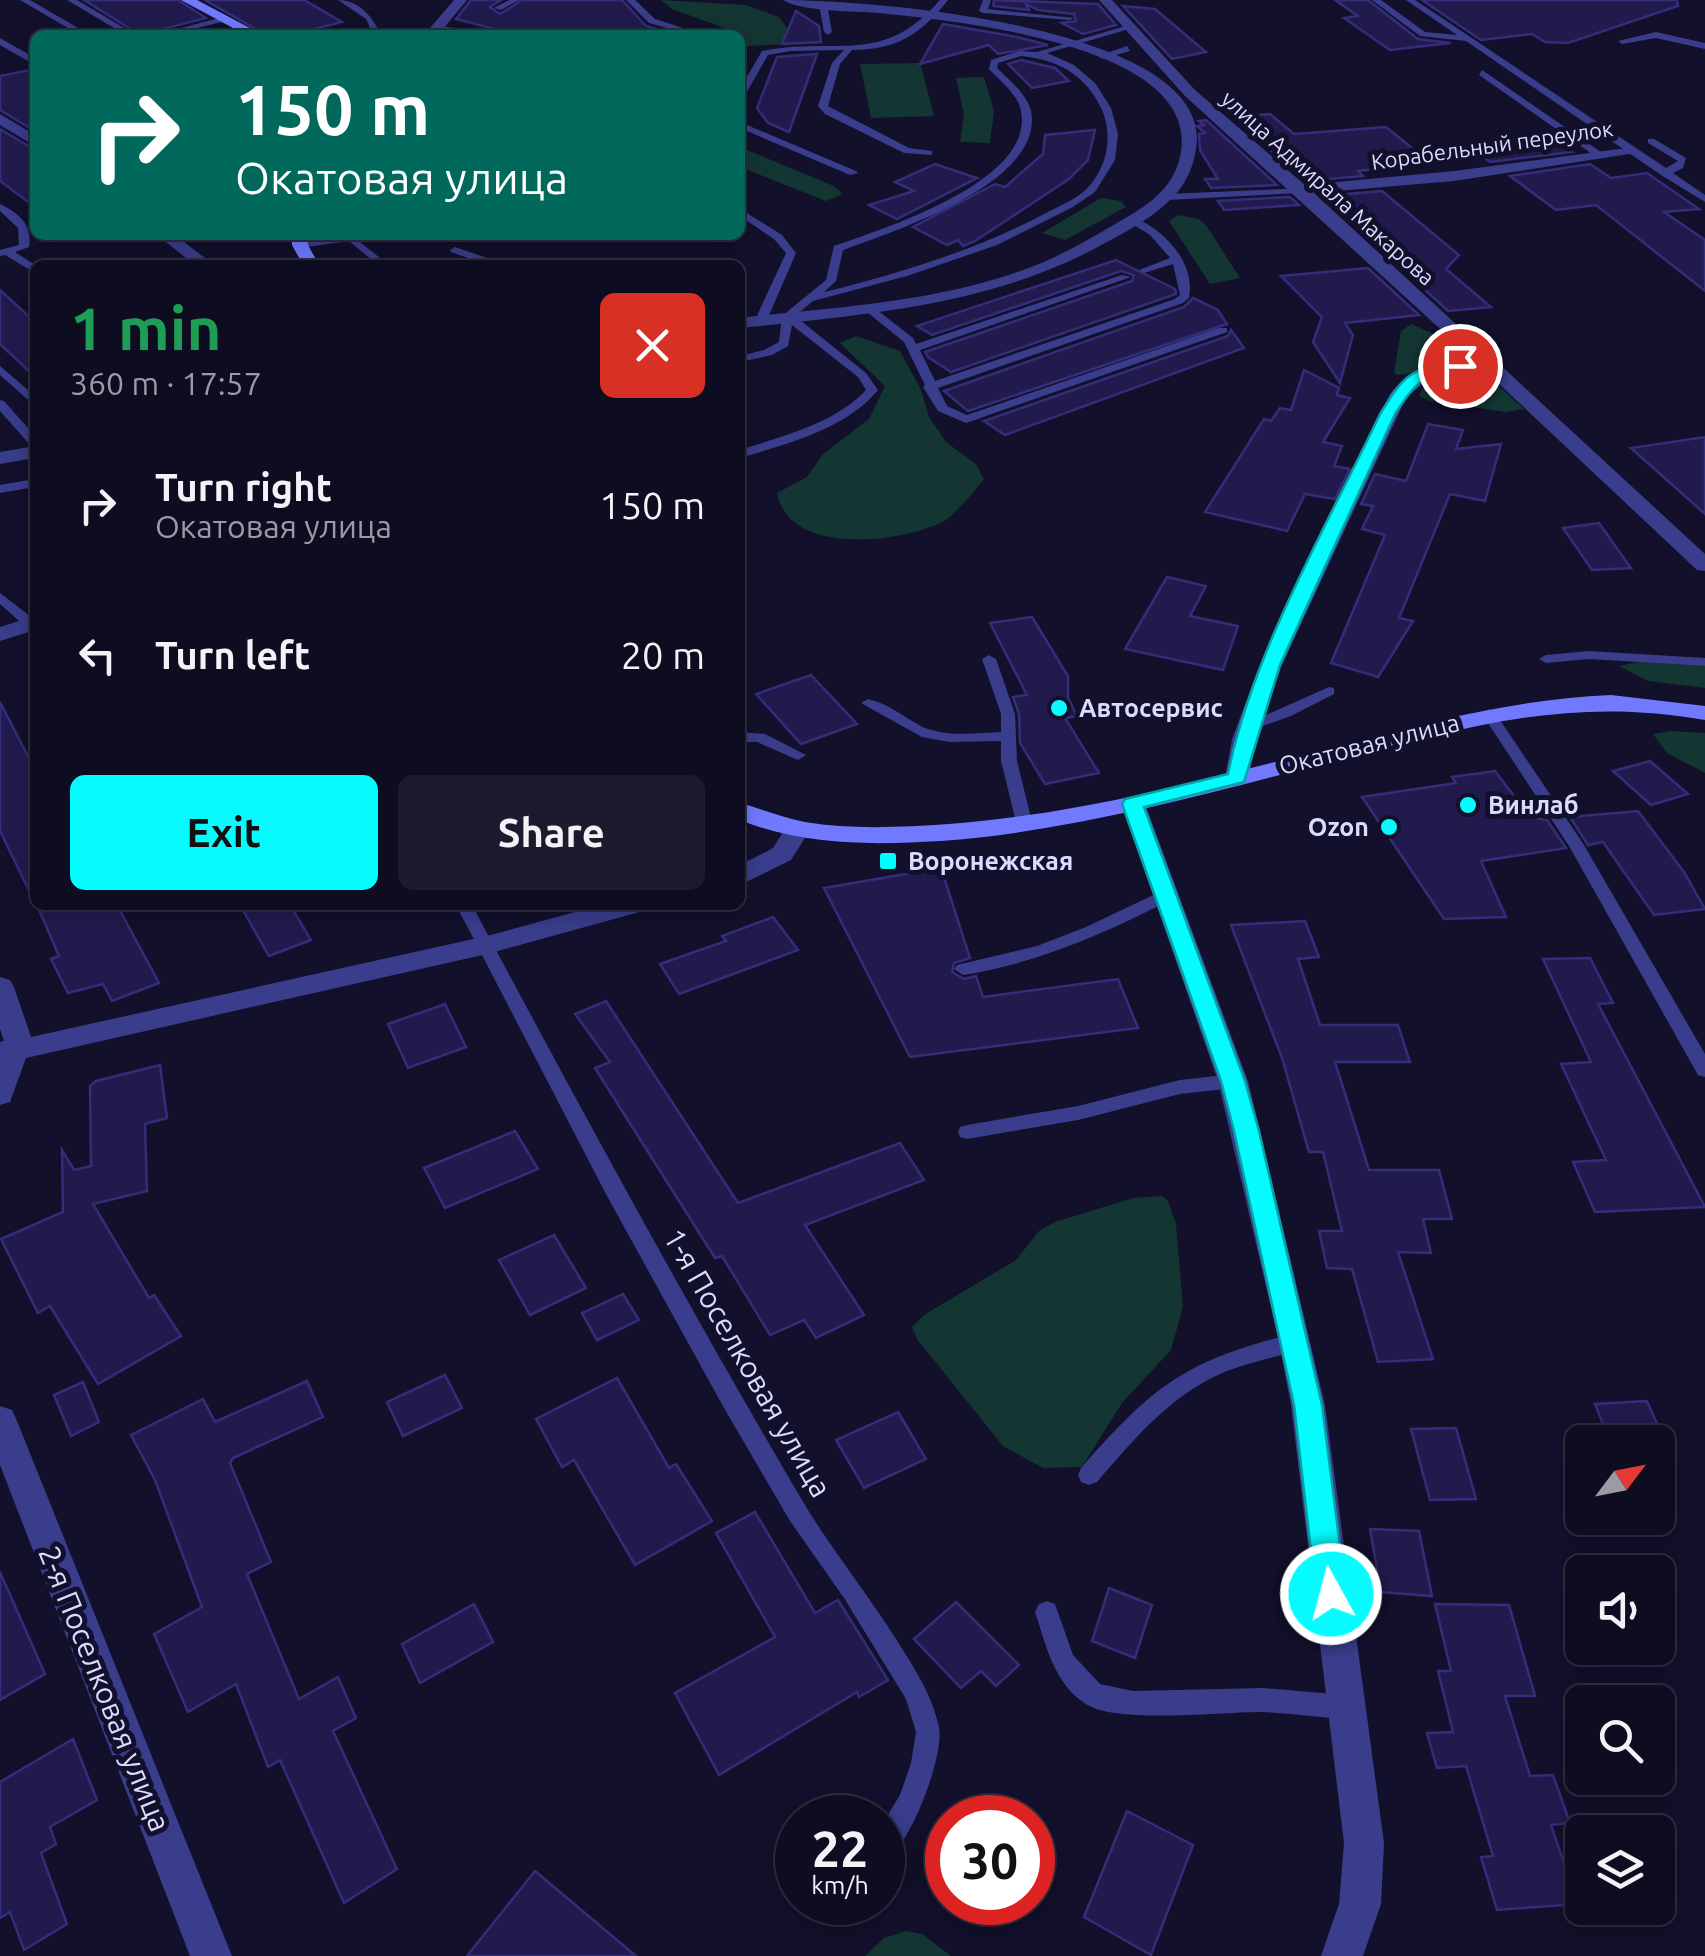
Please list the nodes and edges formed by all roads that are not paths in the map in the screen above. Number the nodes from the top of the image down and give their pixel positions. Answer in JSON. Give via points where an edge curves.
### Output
{"nodes":[{"id":1,"x":24,"y":0,"type":"edge"},
{"id":2,"x":71,"y":0,"type":"edge"},
{"id":3,"x":186,"y":0,"type":"edge"},
{"id":4,"x":342,"y":0,"type":"edge"},
{"id":5,"x":461,"y":0,"type":"edge"},
{"id":6,"x":515,"y":0,"type":"edge"},
{"id":7,"x":630,"y":0,"type":"edge"},
{"id":8,"x":790,"y":0,"type":"edge"},
{"id":9,"x":944,"y":0,"type":"edge"},
{"id":10,"x":987,"y":0,"type":"edge"},
{"id":11,"x":1105,"y":0,"type":"edge"},
{"id":12,"x":1376,"y":0,"type":"edge"},
{"id":13,"x":1410,"y":0,"type":"edge"},
{"id":14,"x":827,"y":4,"type":"junction"},
{"id":15,"x":498,"y":8,"type":"dead end"},
{"id":16,"x":1386,"y":8,"type":"junction"},
{"id":17,"x":1431,"y":14,"type":"junction"},
{"id":18,"x":933,"y":17,"type":"junction"},
{"id":19,"x":980,"y":17,"type":"junction"},
{"id":20,"x":224,"y":18,"type":"junction"},
{"id":21,"x":1070,"y":18,"type":"dead end"},
{"id":22,"x":1132,"y":27,"type":"junction"},
{"id":23,"x":77,"y":30,"type":"edge"},
{"id":24,"x":123,"y":30,"type":"edge"},
{"id":25,"x":177,"y":30,"type":"edge"},
{"id":26,"x":247,"y":30,"type":"edge"},
{"id":27,"x":375,"y":30,"type":"edge"},
{"id":28,"x":436,"y":30,"type":"edge"},
{"id":29,"x":684,"y":30,"type":"edge"},
{"id":30,"x":828,"y":32,"type":"dead end"},
{"id":31,"x":1468,"y":39,"type":"junction"},
{"id":32,"x":0,"y":41,"type":"edge"},
{"id":33,"x":1622,"y":41,"type":"dead end"},
{"id":34,"x":1072,"y":45,"type":"junction"},
{"id":35,"x":1705,"y":46,"type":"edge"},
{"id":36,"x":1127,"y":49,"type":"dead end"},
{"id":37,"x":848,"y":51,"type":"junction"},
{"id":38,"x":1041,"y":52,"type":"junction"},
{"id":39,"x":1102,"y":56,"type":"junction"},
{"id":40,"x":30,"y":59,"type":"edge"},
{"id":41,"x":1482,"y":73,"type":"dead end"},
{"id":42,"x":745,"y":88,"type":"edge"},
{"id":43,"x":1182,"y":94,"type":"junction"},
{"id":44,"x":0,"y":118,"type":"edge"},
{"id":45,"x":745,"y":127,"type":"edge"},
{"id":46,"x":30,"y":139,"type":"edge"},
{"id":47,"x":1651,"y":141,"type":"dead end"},
{"id":48,"x":1630,"y":150,"type":"junction"},
{"id":49,"x":929,"y":153,"type":"dead end"},
{"id":50,"x":1598,"y":154,"type":"junction"},
{"id":51,"x":1664,"y":173,"type":"junction"},
{"id":52,"x":854,"y":174,"type":"dead end"},
{"id":53,"x":1300,"y":190,"type":"junction"},
{"id":54,"x":1167,"y":197,"type":"junction"},
{"id":55,"x":1705,"y":198,"type":"edge"},
{"id":56,"x":0,"y":207,"type":"edge"},
{"id":57,"x":745,"y":215,"type":"edge"},
{"id":58,"x":1134,"y":220,"type":"junction"},
{"id":59,"x":30,"y":228,"type":"edge"},
{"id":60,"x":172,"y":240,"type":"edge"},
{"id":61,"x":353,"y":240,"type":"edge"},
{"id":62,"x":455,"y":250,"type":"dead end"},
{"id":63,"x":3,"y":252,"type":"edge"},
{"id":64,"x":199,"y":260,"type":"edge"},
{"id":65,"x":378,"y":260,"type":"edge"},
{"id":66,"x":484,"y":260,"type":"edge"},
{"id":67,"x":1176,"y":260,"type":"junction"},
{"id":68,"x":30,"y":267,"type":"edge"},
{"id":69,"x":1144,"y":270,"type":"dead end"},
{"id":70,"x":1126,"y":277,"type":"dead end"},
{"id":71,"x":809,"y":299,"type":"junction"},
{"id":72,"x":868,"y":308,"type":"junction"},
{"id":73,"x":788,"y":316,"type":"junction"},
{"id":74,"x":761,"y":320,"type":"junction"},
{"id":75,"x":745,"y":322,"type":"edge"},
{"id":76,"x":1223,"y":330,"type":"dead end"},
{"id":77,"x":912,"y":349,"type":"junction"},
{"id":78,"x":745,"y":358,"type":"edge"},
{"id":79,"x":1484,"y":362,"type":"junction"},
{"id":80,"x":0,"y":369,"type":"edge"},
{"id":81,"x":929,"y":387,"type":"junction"},
{"id":82,"x":30,"y":397,"type":"edge"},
{"id":83,"x":0,"y":404,"type":"edge"},
{"id":84,"x":30,"y":437,"type":"edge"},
{"id":85,"x":745,"y":452,"type":"edge"},
{"id":86,"x":30,"y":453,"type":"edge"},
{"id":87,"x":0,"y":458,"type":"edge"},
{"id":88,"x":30,"y":487,"type":"edge"},
{"id":89,"x":0,"y":489,"type":"edge"},
{"id":90,"x":1703,"y":561,"type":"edge"},
{"id":91,"x":0,"y":597,"type":"edge"},
{"id":92,"x":30,"y":622,"type":"edge"},
{"id":93,"x":30,"y":625,"type":"edge"},
{"id":94,"x":2,"y":632,"type":"edge"},
{"id":95,"x":989,"y":658,"type":"dead end"},
{"id":96,"x":1546,"y":659,"type":"dead end"},
{"id":97,"x":1705,"y":662,"type":"edge"},
{"id":98,"x":1329,"y":690,"type":"dead end"},
{"id":99,"x":868,"y":703,"type":"dead end"},
{"id":100,"x":1705,"y":713,"type":"edge"},
{"id":101,"x":1489,"y":714,"type":"junction"},
{"id":102,"x":1249,"y":726,"type":"junction"},
{"id":103,"x":1006,"y":736,"type":"junction"},
{"id":104,"x":745,"y":737,"type":"edge"},
{"id":105,"x":798,"y":756,"type":"dead end"},
{"id":106,"x":1237,"y":778,"type":"junction"},
{"id":107,"x":1133,"y":804,"type":"junction"},
{"id":108,"x":745,"y":813,"type":"edge"},
{"id":109,"x":1025,"y":826,"type":"junction"},
{"id":110,"x":797,"y":830,"type":"junction"},
{"id":111,"x":745,"y":873,"type":"edge"},
{"id":112,"x":1166,"y":896,"type":"junction"},
{"id":113,"x":467,"y":910,"type":"edge"},
{"id":114,"x":616,"y":910,"type":"edge"},
{"id":115,"x":487,"y":945,"type":"junction"},
{"id":116,"x":963,"y":970,"type":"dead end"},
{"id":117,"x":1,"y":990,"type":"edge"},
{"id":118,"x":9,"y":1052,"type":"edge"},
{"id":119,"x":1705,"y":1070,"type":"edge"},
{"id":120,"x":1233,"y":1081,"type":"junction"},
{"id":121,"x":0,"y":1094,"type":"edge"},
{"id":122,"x":967,"y":1132,"type":"dead end"},
{"id":123,"x":1296,"y":1342,"type":"junction"},
{"id":124,"x":0,"y":1421,"type":"edge"},
{"id":125,"x":1089,"y":1476,"type":"dead end"},
{"id":126,"x":1048,"y":1612,"type":"dead end"},
{"id":127,"x":1344,"y":1707,"type":"junction"},
{"id":128,"x":905,"y":1810,"type":"edge"},
{"id":129,"x":211,"y":1956,"type":"edge"},
{"id":130,"x":1342,"y":1956,"type":"edge"}],
"edges":[{"from":1,"to":23,"type":"lane"},
{"from":2,"to":24,"type":"lane"},
{"from":3,"to":20,"type":"main road"},
{"from":4,"to":27,"type":"lane","via":[[369,18]]},
{"from":5,"to":28,"type":"street"},
{"from":6,"to":15,"type":"lane"},
{"from":7,"to":29,"type":"lane","via":[[652,21]]},
{"from":8,"to":14,"type":"street"},
{"from":9,"to":18,"type":"lane"},
{"from":10,"to":19,"type":"lane"},
{"from":11,"to":22,"type":"street","name":"улица Адмирала Макарова"},
{"from":12,"to":16,"type":"lane"},
{"from":13,"to":17,"type":"lane"},
{"from":14,"to":18,"type":"street"},
{"from":14,"to":30,"type":"lane"},
{"from":16,"to":17,"type":"lane"},
{"from":16,"to":31,"type":"lane","via":[[1424,34]]},
{"from":17,"to":31,"type":"lane"},
{"from":18,"to":19,"type":"street"},
{"from":18,"to":37,"type":"lane","via":[[877,47]]},
{"from":19,"to":21,"type":"lane"},
{"from":19,"to":34,"type":"street"},
{"from":20,"to":25,"type":"lane"},
{"from":20,"to":26,"type":"main road"},
{"from":22,"to":34,"type":"lane"},
{"from":22,"to":43,"type":"street","name":"улица Адмирала Макарова"},
{"from":31,"to":48,"type":"lane"},
{"from":32,"to":40,"type":"lane"},
{"from":33,"to":35,"type":"lane","via":[[1656,36]]},
{"from":34,"to":38,"type":"lane"},
{"from":34,"to":39,"type":"street"},
{"from":36,"to":39,"type":"lane"},
{"from":37,"to":42,"type":"lane","via":[[764,53]]},
{"from":37,"to":49,"type":"lane","via":[[836,63],[823,106],[908,151]]},
{"from":38,"to":71,"type":"lane","via":[[994,62],[1028,113],[1025,139],[999,171],[932,211],[838,248],[831,281]]},
{"from":38,"to":71,"type":"lane","via":[[1076,72],[1108,105],[1116,145],[1110,168],[1094,188],[986,247]]},
{"from":39,"to":43,"type":"street"},
{"from":41,"to":50,"type":"lane"},
{"from":43,"to":53,"type":"street","name":"улица Адмирала Макарова"},
{"from":43,"to":54,"type":"street","via":[[1189,150],[1183,176]]},
{"from":44,"to":46,"type":"street"},
{"from":45,"to":52,"type":"lane"},
{"from":47,"to":51,"type":"lane","via":[[1682,160]]},
{"from":48,"to":50,"type":"street","name":"Корабельный переулок"},
{"from":48,"to":51,"type":"lane"},
{"from":50,"to":53,"type":"street","name":"Корабельный переулок"},
{"from":51,"to":55,"type":"lane"},
{"from":53,"to":54,"type":"lane"},
{"from":53,"to":79,"type":"street","name":"улица Адмирала Макарова"},
{"from":54,"to":58,"type":"street"},
{"from":56,"to":59,"type":"lane"},
{"from":57,"to":74,"type":"lane","via":[[791,252]]},
{"from":58,"to":67,"type":"lane","via":[[1149,227]]},
{"from":58,"to":72,"type":"street","via":[[1014,279]]},
{"from":59,"to":63,"type":"lane","via":[[24,247]]},
{"from":60,"to":64,"type":"street"},
{"from":61,"to":65,"type":"lane"},
{"from":62,"to":66,"type":"lane"},
{"from":63,"to":68,"type":"lane"},
{"from":67,"to":69,"type":"lane"},
{"from":67,"to":81,"type":"lane","via":[[1185,296],[1172,305]]},
{"from":70,"to":77,"type":"lane"},
{"from":71,"to":73,"type":"lane"},
{"from":72,"to":73,"type":"street"},
{"from":72,"to":77,"type":"lane"},
{"from":73,"to":74,"type":"street"},
{"from":73,"to":78,"type":"lane","via":[[784,344]]},
{"from":73,"to":85,"type":"lane","via":[[872,390],[844,414]]},
{"from":74,"to":75,"type":"street"},
{"from":76,"to":81,"type":"lane","via":[[974,419],[950,415]]},
{"from":77,"to":81,"type":"lane"},
{"from":79,"to":90,"type":"street","name":"улица Адмирала Макарова"},
{"from":79,"to":102,"type":"street","via":[[1427,372],[1399,394],[1314,566]]},
{"from":80,"to":82,"type":"lane"},
{"from":83,"to":84,"type":"lane"},
{"from":86,"to":87,"type":"street"},
{"from":88,"to":89,"type":"lane"},
{"from":91,"to":92,"type":"lane"},
{"from":93,"to":94,"type":"street"},
{"from":95,"to":103,"type":"lane","via":[[1008,714]]},
{"from":96,"to":97,"type":"lane"},
{"from":98,"to":102,"type":"lane"},
{"from":99,"to":103,"type":"lane","via":[[937,736]]},
{"from":100,"to":101,"type":"main road","name":"Окатовая улица","via":[[1618,699]]},
{"from":101,"to":106,"type":"main road","name":"Окатовая улица"},
{"from":101,"to":119,"type":"lane","via":[[1576,845]]},
{"from":102,"to":106,"type":"street"},
{"from":103,"to":109,"type":"lane"},
{"from":104,"to":105,"type":"lane","via":[[760,736]]},
{"from":106,"to":107,"type":"main road","name":"Окатовая улица"},
{"from":107,"to":109,"type":"main road","name":"Окатовая улица"},
{"from":107,"to":112,"type":"street"},
{"from":108,"to":110,"type":"main road","name":"Окатовая улица"},
{"from":109,"to":110,"type":"main road","name":"Окатовая улица","via":[[894,834]]},
{"from":110,"to":111,"type":"street","via":[[782,854]]},
{"from":112,"to":116,"type":"lane","via":[[1054,950]]},
{"from":112,"to":120,"type":"street"},
{"from":113,"to":115,"type":"lane","name":"1-я Поселковая улица"},
{"from":114,"to":115,"type":"street"},
{"from":115,"to":118,"type":"street"},
{"from":115,"to":128,"type":"lane","name":"1-я Поселковая улица","via":[[732,1400],[798,1514],[918,1694],[928,1732]]},
{"from":117,"to":118,"type":"street","via":[[16,1028]]},
{"from":118,"to":121,"type":"street"},
{"from":120,"to":122,"type":"lane"},
{"from":120,"to":123,"type":"street"},
{"from":123,"to":125,"type":"lane","via":[[1182,1383]]},
{"from":123,"to":127,"type":"street"},
{"from":124,"to":129,"type":"street","name":"2-я Поселковая улица"},
{"from":126,"to":127,"type":"lane","via":[[1063,1662],[1093,1695],[1133,1703],[1263,1700]]},
{"from":127,"to":130,"type":"street","via":[[1364,1843],[1360,1904]]}]}
